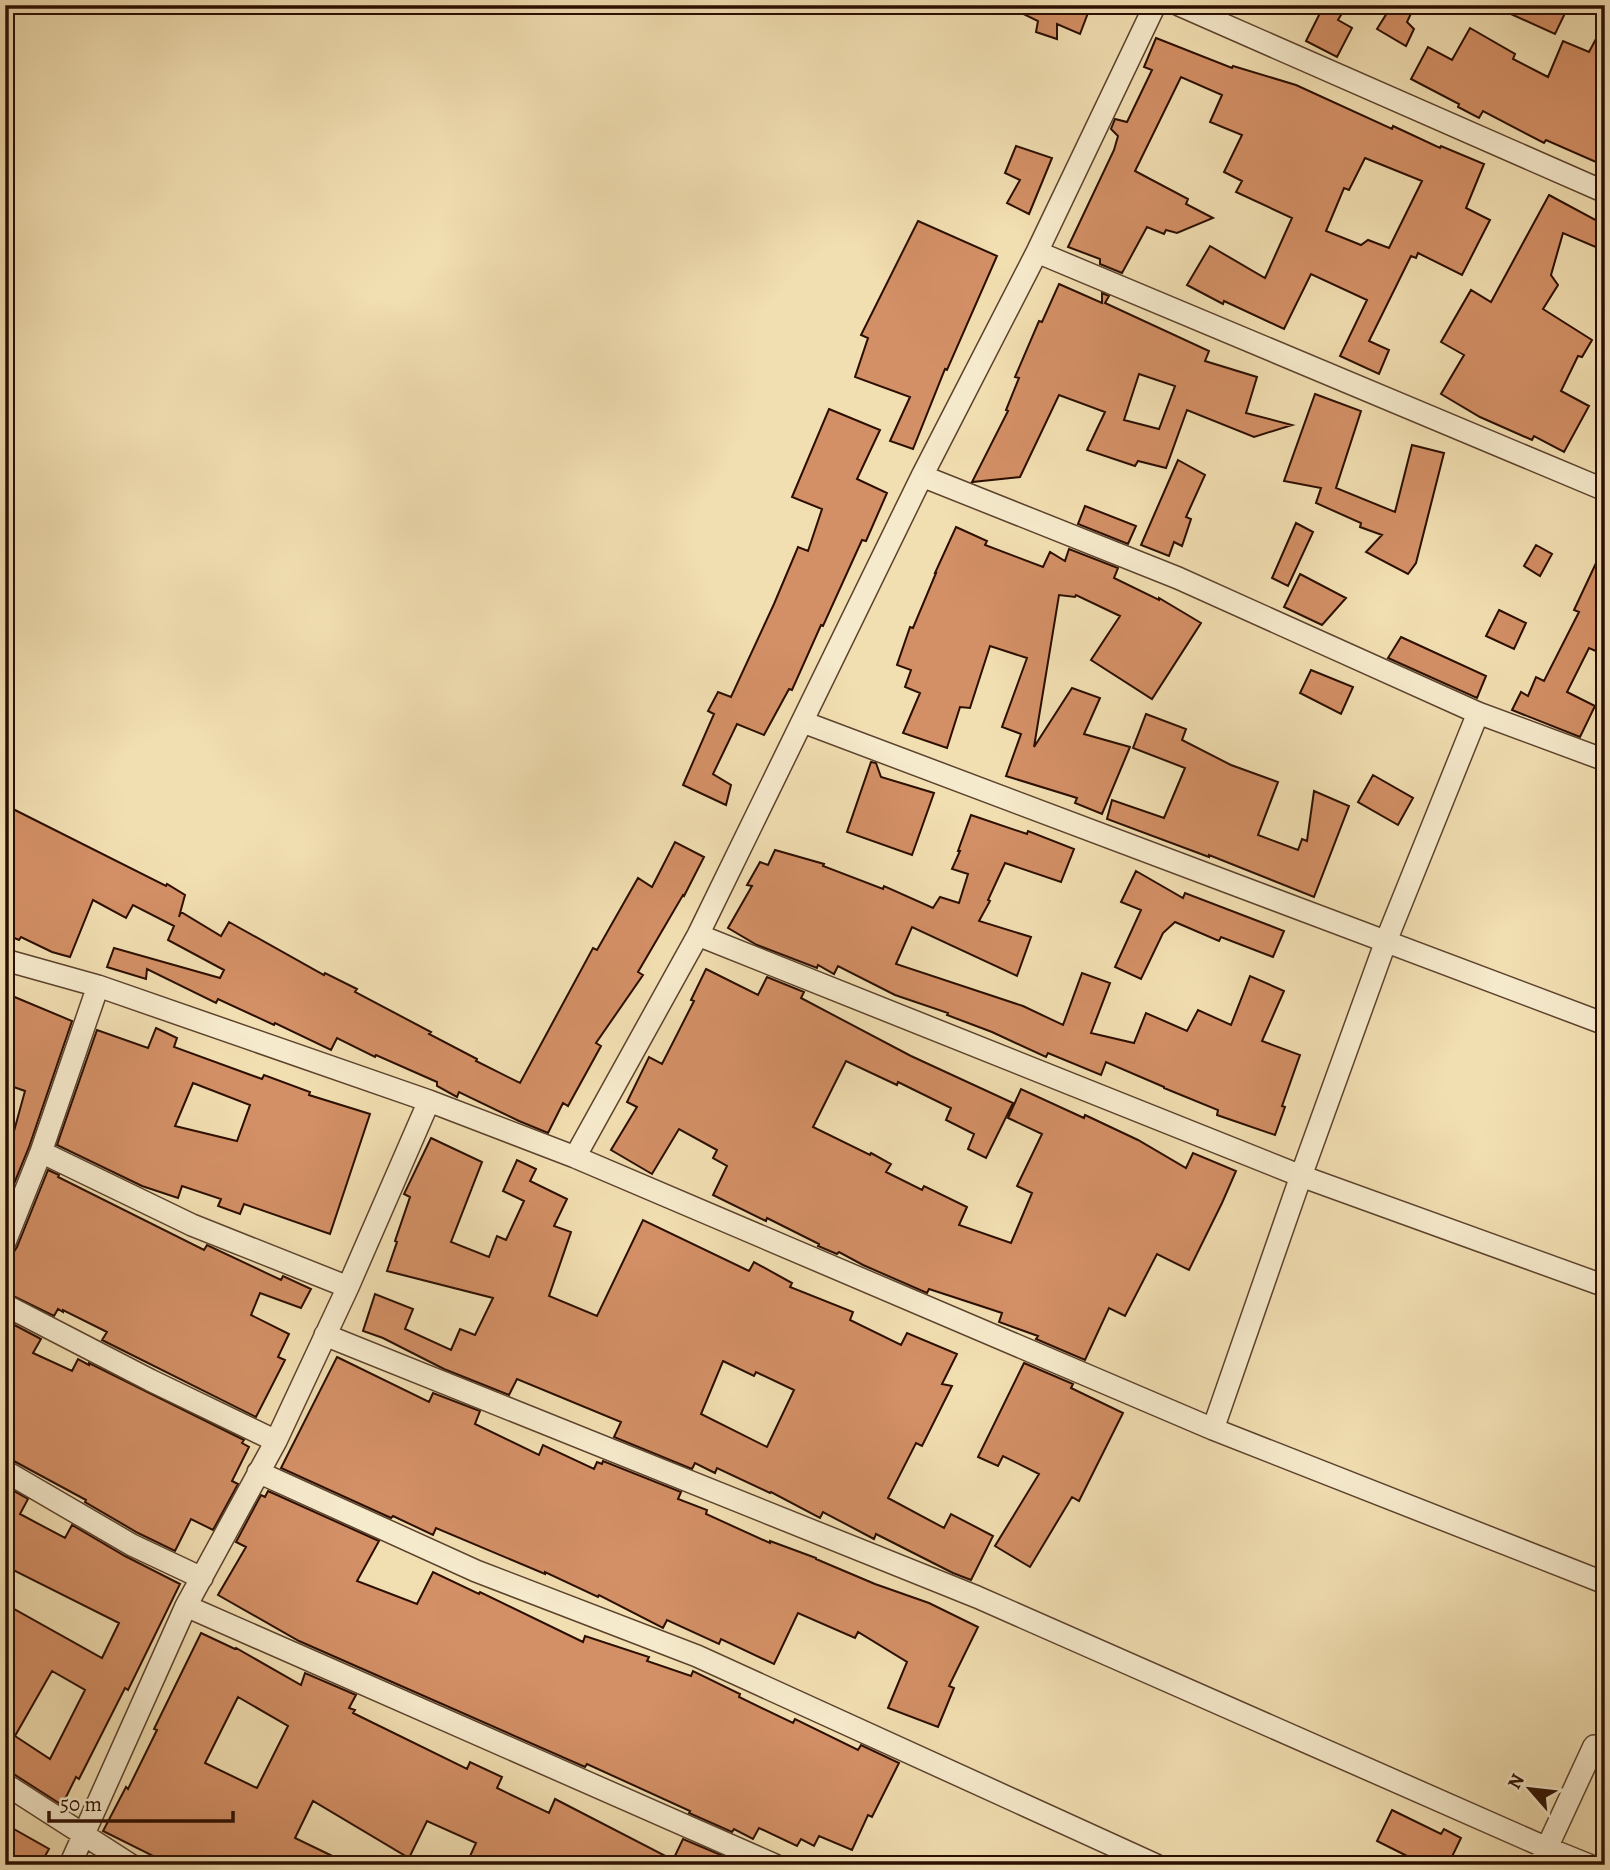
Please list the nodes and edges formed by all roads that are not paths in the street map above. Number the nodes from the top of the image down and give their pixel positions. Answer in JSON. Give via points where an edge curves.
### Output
{"nodes":[{"id":1,"x":1155,"y":5,"type":"edge"},
{"id":2,"x":1179,"y":5,"type":"edge"},
{"id":3,"x":1605,"y":192,"type":"edge"},
{"id":4,"x":1037,"y":252,"type":"junction"},
{"id":5,"x":922,"y":476,"type":"junction"},
{"id":6,"x":1605,"y":490,"type":"edge"},
{"id":7,"x":1478,"y":713,"type":"junction"},
{"id":8,"x":803,"y":722,"type":"junction"},
{"id":9,"x":1605,"y":760,"type":"edge"},
{"id":10,"x":698,"y":935,"type":"junction"},
{"id":11,"x":1386,"y":942,"type":"junction"},
{"id":12,"x":5,"y":960,"type":"edge"},
{"id":13,"x":98,"y":986,"type":"junction"},
{"id":14,"x":1605,"y":1024,"type":"edge"},
{"id":15,"x":429,"y":1101,"type":"junction"},
{"id":16,"x":41,"y":1152,"type":"junction"},
{"id":17,"x":575,"y":1157,"type":"junction"},
{"id":18,"x":1301,"y":1176,"type":"junction"},
{"id":19,"x":5,"y":1242,"type":"edge"},
{"id":20,"x":1605,"y":1286,"type":"edge"},
{"id":21,"x":348,"y":1287,"type":"junction"},
{"id":22,"x":5,"y":1304,"type":"edge"},
{"id":23,"x":325,"y":1335,"type":"junction"},
{"id":24,"x":1213,"y":1429,"type":"junction"},
{"id":25,"x":276,"y":1441,"type":"junction"},
{"id":26,"x":5,"y":1471,"type":"edge"},
{"id":27,"x":258,"y":1472,"type":"junction"},
{"id":28,"x":202,"y":1578,"type":"junction"},
{"id":29,"x":1605,"y":1583,"type":"edge"},
{"id":30,"x":186,"y":1606,"type":"junction"},
{"id":31,"x":1605,"y":1750,"type":"edge"},
{"id":32,"x":5,"y":1784,"type":"edge"},
{"id":33,"x":84,"y":1836,"type":"junction"},
{"id":34,"x":1543,"y":1856,"type":"edge"},
{"id":35,"x":70,"y":1865,"type":"edge"},
{"id":36,"x":131,"y":1865,"type":"edge"},
{"id":37,"x":775,"y":1865,"type":"edge"},
{"id":38,"x":1156,"y":1865,"type":"edge"},
{"id":39,"x":1589,"y":1865,"type":"edge"}],
"edges":[{"from":1,"to":4,"type":"street"},
{"from":2,"to":3,"type":"street"},
{"from":4,"to":5,"type":"street"},
{"from":4,"to":6,"type":"street"},
{"from":5,"to":7,"type":"street","via":[[1178,578]]},
{"from":5,"to":8,"type":"street"},
{"from":7,"to":9,"type":"street"},
{"from":7,"to":11,"type":"street"},
{"from":8,"to":10,"type":"street"},
{"from":8,"to":11,"type":"street"},
{"from":10,"to":17,"type":"street"},
{"from":10,"to":18,"type":"street"},
{"from":11,"to":14,"type":"street"},
{"from":11,"to":18,"type":"street"},
{"from":12,"to":13,"type":"street"},
{"from":13,"to":15,"type":"street"},
{"from":13,"to":16,"type":"street"},
{"from":15,"to":17,"type":"street"},
{"from":15,"to":21,"type":"street"},
{"from":16,"to":19,"type":"street"},
{"from":16,"to":21,"type":"street","via":[[192,1226]]},
{"from":17,"to":24,"type":"street"},
{"from":18,"to":20,"type":"street"},
{"from":18,"to":24,"type":"street"},
{"from":21,"to":23,"type":"street"},
{"from":22,"to":25,"type":"street"},
{"from":23,"to":25,"type":"street"},
{"from":23,"to":34,"type":"street","via":[[977,1597]]},
{"from":24,"to":29,"type":"street"},
{"from":25,"to":27,"type":"street"},
{"from":26,"to":28,"type":"street","via":[[132,1545]]},
{"from":27,"to":28,"type":"street"},
{"from":27,"to":38,"type":"street","via":[[476,1571],[697,1656]]},
{"from":28,"to":30,"type":"street"},
{"from":30,"to":33,"type":"street"},
{"from":30,"to":37,"type":"street"},
{"from":31,"to":34,"type":"street","via":[[1594,1746]]},
{"from":32,"to":33,"type":"street"},
{"from":33,"to":35,"type":"street"},
{"from":33,"to":36,"type":"street"},
{"from":34,"to":39,"type":"street"}]}
